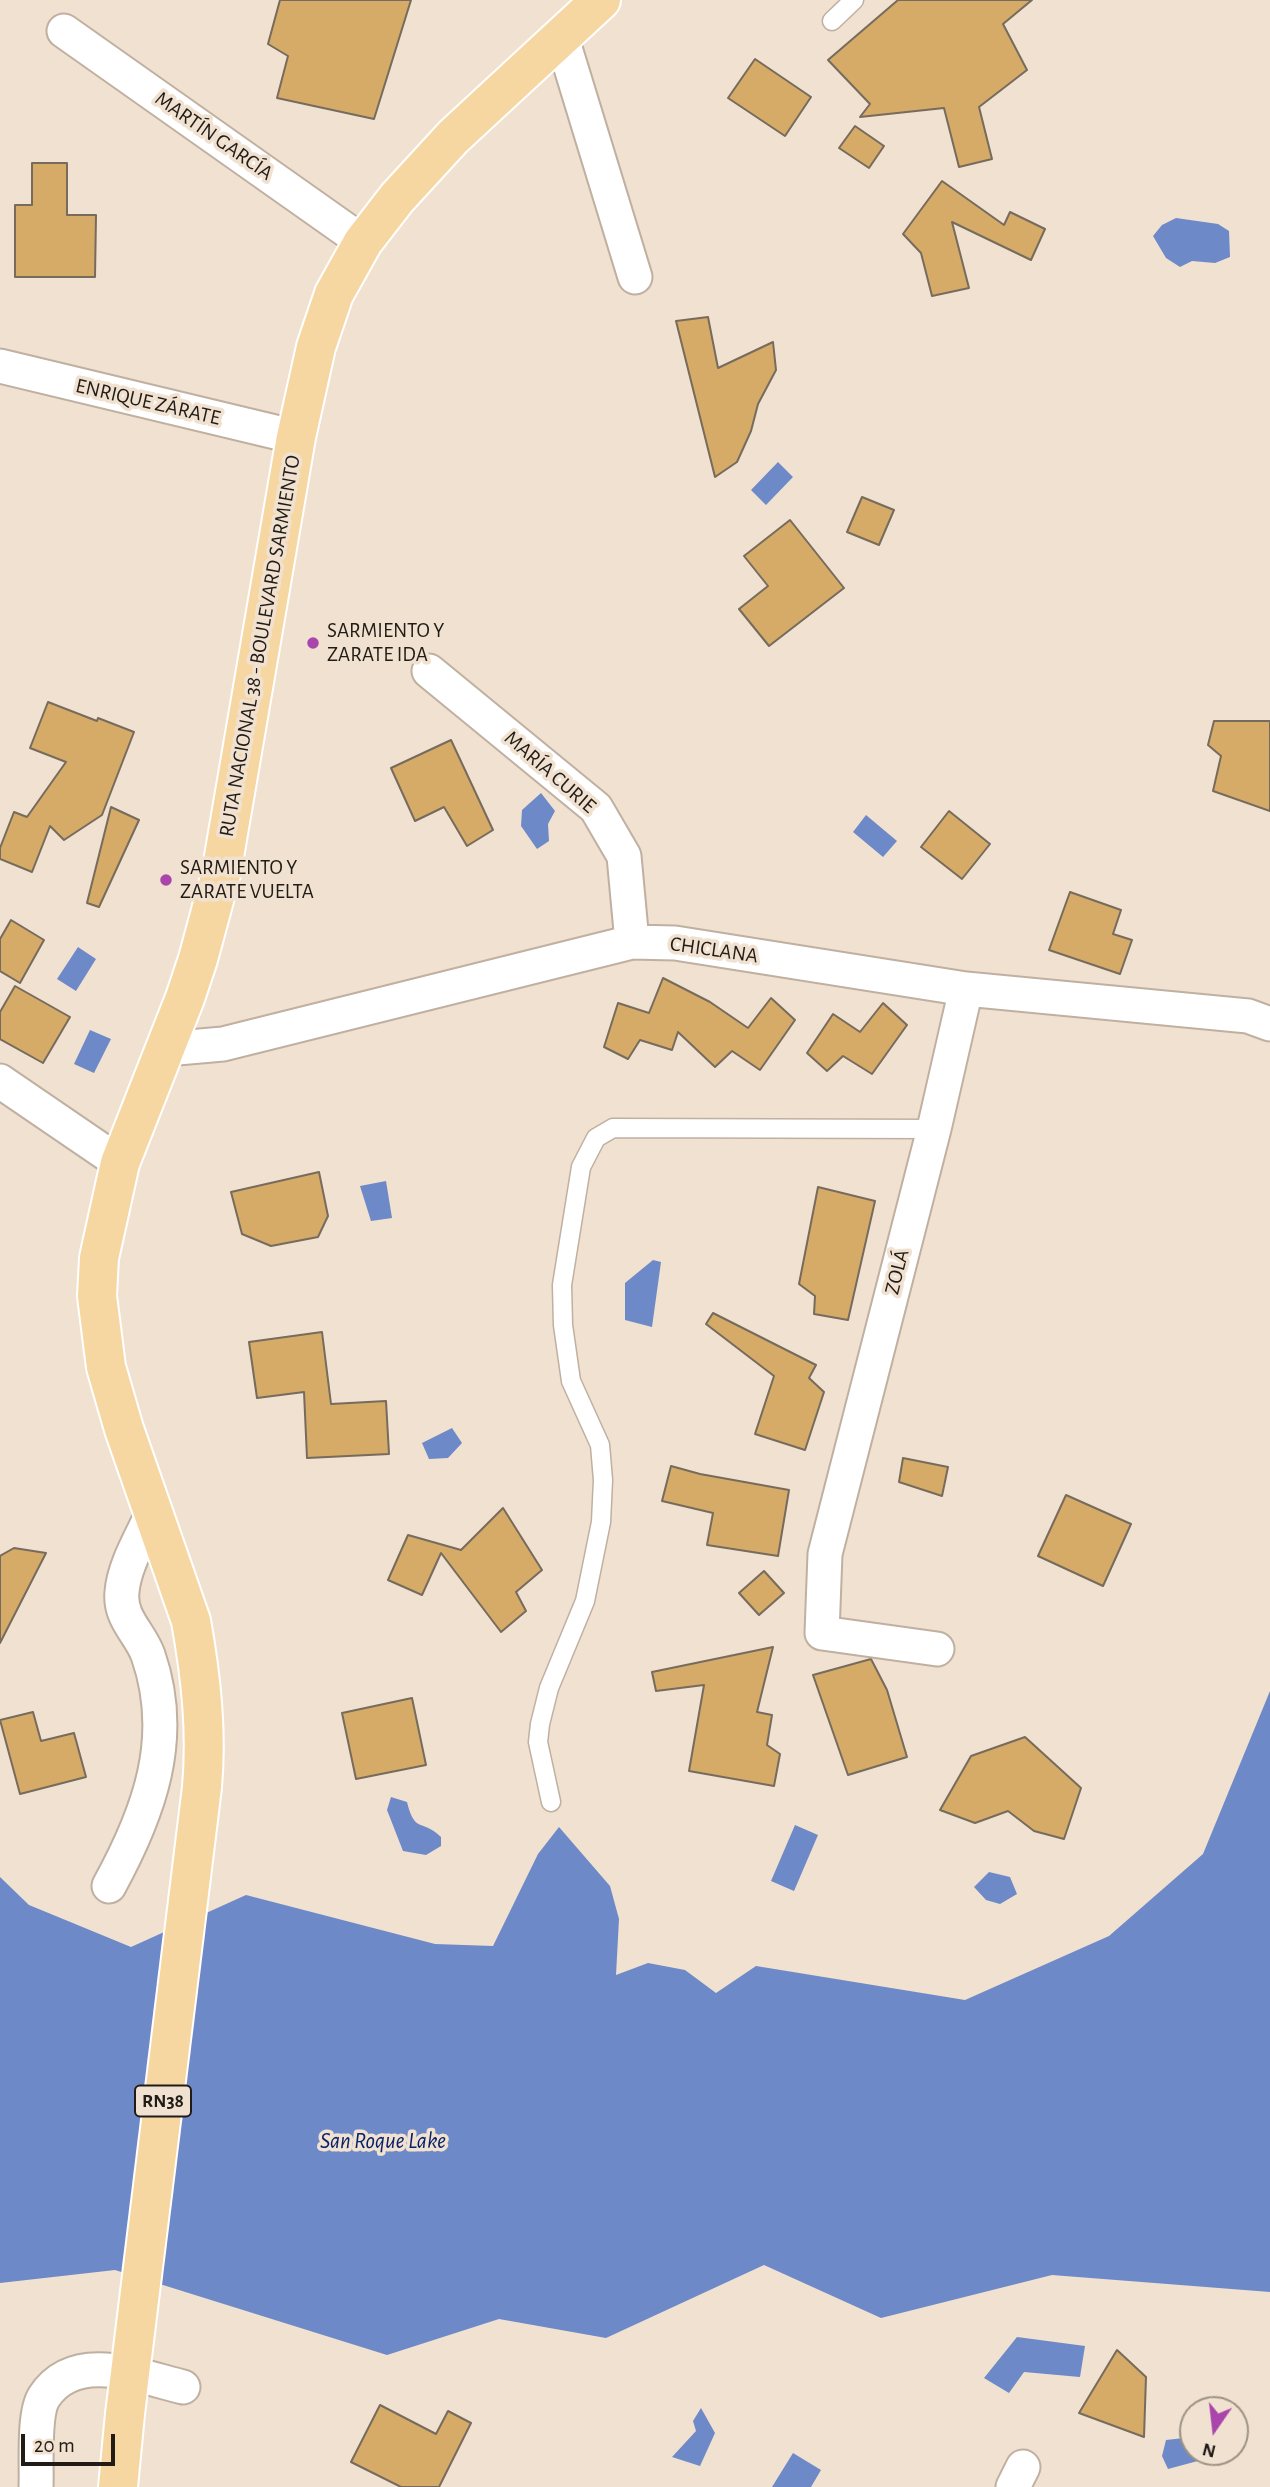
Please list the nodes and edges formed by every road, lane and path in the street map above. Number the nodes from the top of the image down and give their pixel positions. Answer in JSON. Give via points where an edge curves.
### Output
{"nodes":[{"id":1,"x":601,"y":0,"type":"edge"},
{"id":2,"x":854,"y":0,"type":"edge"},
{"id":3,"x":832,"y":21,"type":"dead end"},
{"id":4,"x":64,"y":31,"type":"dead end"},
{"id":5,"x":561,"y":35,"type":"junction"},
{"id":6,"x":363,"y":242,"type":"junction"},
{"id":7,"x":635,"y":277,"type":"dead end"},
{"id":8,"x":0,"y":366,"type":"edge"},
{"id":9,"x":296,"y":437,"type":"junction"},
{"id":10,"x":429,"y":671,"type":"dead end"},
{"id":11,"x":632,"y":942,"type":"junction"},
{"id":12,"x":966,"y":989,"type":"junction"},
{"id":13,"x":1270,"y":1024,"type":"edge"},
{"id":14,"x":166,"y":1049,"type":"junction"},
{"id":15,"x":0,"y":1081,"type":"edge"},
{"id":16,"x":934,"y":1129,"type":"junction"},
{"id":17,"x":120,"y":1163,"type":"junction"},
{"id":18,"x":153,"y":1513,"type":"junction"},
{"id":19,"x":937,"y":1649,"type":"dead end"},
{"id":20,"x":551,"y":1802,"type":"dead end"},
{"id":21,"x":109,"y":1886,"type":"dead end"},
{"id":22,"x":183,"y":2387,"type":"dead end"},
{"id":23,"x":36,"y":2487,"type":"edge"},
{"id":24,"x":118,"y":2487,"type":"edge"}],
"edges":[{"from":1,"to":5,"type":"main road","name":"RUTA NACIONAL 38 - BOULEVARD SARMIENTO","number":"RN38"},
{"from":2,"to":3,"type":"lane"},
{"from":4,"to":6,"type":"street","name":"MARTÍN GARCÍA"},
{"from":5,"to":6,"type":"main road","name":"RUTA NACIONAL 38 - BOULEVARD SARMIENTO","number":"RN38","via":[[453,137]]},
{"from":5,"to":7,"type":"street"},
{"from":6,"to":9,"type":"main road","name":"RUTA NACIONAL 38 - BOULEVARD SARMIENTO","number":"RN38","via":[[334,294],[319,337]]},
{"from":8,"to":9,"type":"street","name":"ENRIQUE ZÁRATE"},
{"from":9,"to":14,"type":"main road","name":"RUTA NACIONAL 38 - BOULEVARD SARMIENTO","number":"RN38","via":[[221,874],[198,959]]},
{"from":10,"to":11,"type":"street","name":"MARÍA CURIE","via":[[596,808],[624,856]]},
{"from":11,"to":12,"type":"street","name":"CHICLANA","via":[[675,943]]},
{"from":11,"to":14,"type":"street","name":"CHICLANA","via":[[223,1044]]},
{"from":12,"to":13,"type":"street","name":"CHICLANA","via":[[1248,1016]]},
{"from":12,"to":16,"type":"street","name":"ZOLÁ"},
{"from":14,"to":17,"type":"main road","name":"RUTA NACIONAL 38 - BOULEVARD SARMIENTO","number":"RN38"},
{"from":15,"to":17,"type":"street"},
{"from":16,"to":19,"type":"street","name":"ZOLÁ","via":[[825,1554],[822,1633]]},
{"from":16,"to":20,"type":"lane","via":[[613,1128],[596,1138],[581,1167],[562,1285],[571,1381],[600,1445],[601,1522],[585,1601],[549,1688],[540,1724],[538,1742]]},
{"from":17,"to":18,"type":"main road","name":"RUTA NACIONAL 38 - BOULEVARD SARMIENTO","number":"RN38","via":[[99,1258],[100,1333],[115,1398]]},
{"from":18,"to":21,"type":"street","via":[[122,1593],[124,1615],[147,1654],[159,1700],[161,1735],[138,1828]]},
{"from":18,"to":24,"type":"main road","name":"RUTA NACIONAL 38 - BOULEVARD SARMIENTO","number":"RN38","bridge":true,"via":[[191,1621],[205,1753]]},
{"from":22,"to":23,"type":"street","via":[[112,2370],[91,2369],[65,2377],[44,2398],[37,2425]]}]}
